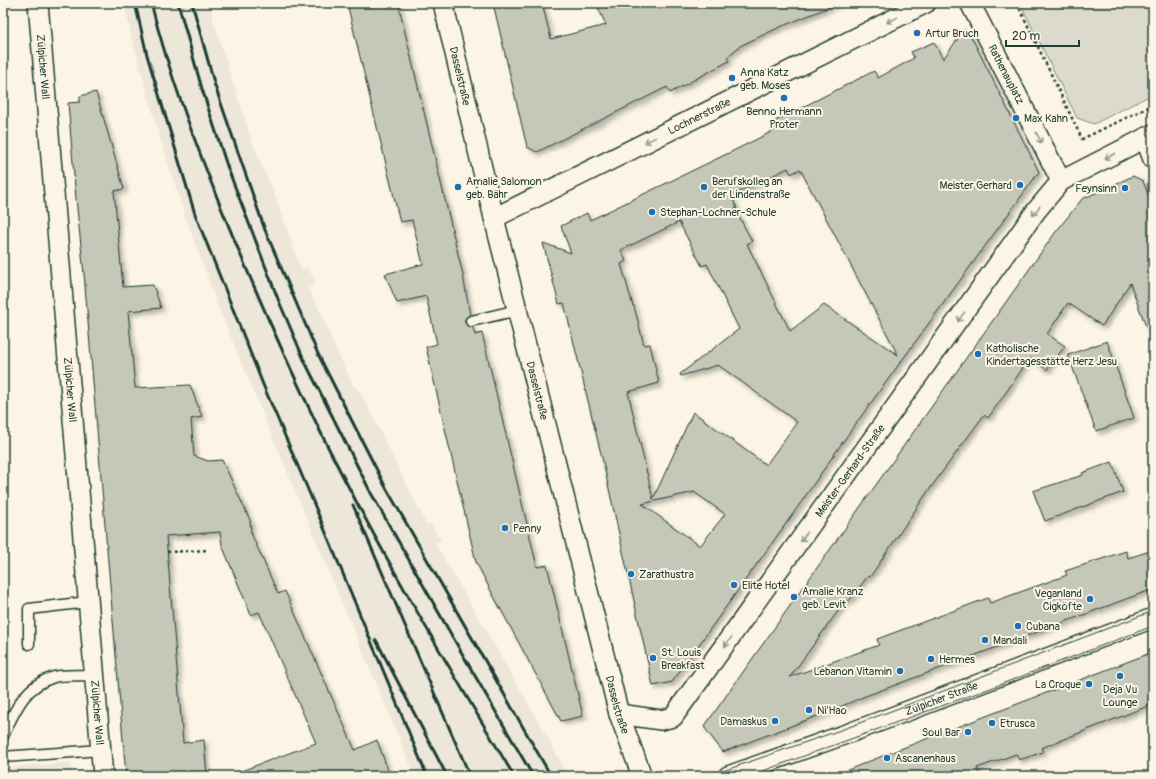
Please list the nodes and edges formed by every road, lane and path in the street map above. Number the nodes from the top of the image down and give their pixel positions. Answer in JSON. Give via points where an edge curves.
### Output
{"nodes":[{"id":1,"x":38,"y":3,"type":"edge"},
{"id":2,"x":443,"y":3,"type":"edge"},
{"id":3,"x":926,"y":3,"type":"edge"},
{"id":4,"x":970,"y":3,"type":"edge"},
{"id":5,"x":1017,"y":3,"type":"edge"},
{"id":6,"x":1153,"y":106,"type":"edge"},
{"id":7,"x":1149,"y":136,"type":"edge"},
{"id":8,"x":1153,"y":159,"type":"edge"},
{"id":9,"x":1061,"y":181,"type":"junction"},
{"id":10,"x":494,"y":218,"type":"junction"},
{"id":11,"x":518,"y":310,"type":"junction"},
{"id":12,"x":471,"y":321,"type":"dead end"},
{"id":13,"x":209,"y":550,"type":"dead end"},
{"id":14,"x":167,"y":552,"type":"dead end"},
{"id":15,"x":88,"y":602,"type":"junction"},
{"id":16,"x":1153,"y":618,"type":"edge"},
{"id":17,"x":29,"y":644,"type":"dead end"},
{"id":18,"x":94,"y":675,"type":"junction"},
{"id":19,"x":619,"y":714,"type":"junction"},
{"id":20,"x":3,"y":736,"type":"edge"},
{"id":21,"x":101,"y":750,"type":"junction"},
{"id":22,"x":3,"y":757,"type":"edge"},
{"id":23,"x":103,"y":776,"type":"edge"},
{"id":24,"x":642,"y":776,"type":"edge"},
{"id":25,"x":728,"y":776,"type":"edge"}],
"edges":[{"from":1,"to":15,"type":"street","name":"Zülpicher Wall"},
{"from":2,"to":10,"type":"street","name":"Dasselstraße"},
{"from":3,"to":10,"type":"street","name":"Lochnerstraße","one_way":true},
{"from":4,"to":9,"type":"street","name":"Rathenauplatz","one_way":true},
{"from":5,"to":6,"type":"path","via":[[1082,139]]},
{"from":7,"to":8,"type":"street"},
{"from":7,"to":9,"type":"street","one_way":true},
{"from":9,"to":19,"type":"street","name":"Meister-Gerhard-Straße","one_way":true,"via":[[1036,211],[674,718],[661,720]]},
{"from":10,"to":11,"type":"street","name":"Dasselstraße"},
{"from":11,"to":12,"type":"lane"},
{"from":11,"to":19,"type":"street","name":"Dasselstraße"},
{"from":13,"to":14,"type":"path"},
{"from":15,"to":17,"type":"lane","via":[[29,609]]},
{"from":15,"to":18,"type":"street","name":"Zülpicher Wall"},
{"from":16,"to":25,"type":"street","name":"Zülpicher Straße"},
{"from":18,"to":20,"type":"lane","via":[[55,677],[33,686],[18,704]]},
{"from":18,"to":21,"type":"street","name":"Zülpicher Wall"},
{"from":19,"to":24,"type":"street","name":"Dasselstraße"},
{"from":21,"to":22,"type":"lane"},
{"from":21,"to":23,"type":"street","name":"Zülpicher Wall"}]}
